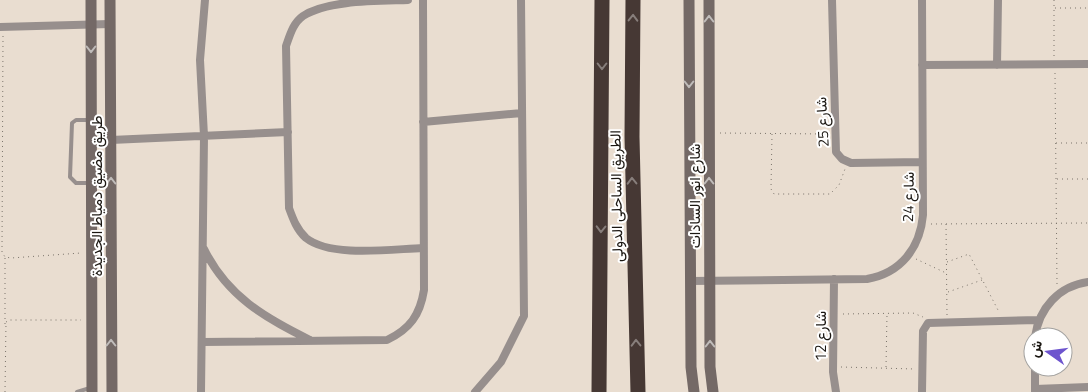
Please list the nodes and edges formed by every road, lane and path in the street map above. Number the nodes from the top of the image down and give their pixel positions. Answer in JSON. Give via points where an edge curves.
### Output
{"nodes":[{"id":1,"x":91,"y":0,"type":"edge"},
{"id":2,"x":110,"y":0,"type":"edge"},
{"id":3,"x":408,"y":0,"type":"edge"},
{"id":4,"x":423,"y":0,"type":"edge"},
{"id":5,"x":522,"y":0,"type":"edge"},
{"id":6,"x":602,"y":0,"type":"edge"},
{"id":7,"x":633,"y":0,"type":"edge"},
{"id":8,"x":689,"y":0,"type":"edge"},
{"id":9,"x":709,"y":0,"type":"edge"},
{"id":10,"x":832,"y":0,"type":"edge"},
{"id":11,"x":922,"y":0,"type":"edge"},
{"id":12,"x":998,"y":0,"type":"edge"},
{"id":13,"x":1054,"y":0,"type":"edge"},
{"id":14,"x":206,"y":2,"type":"edge"},
{"id":15,"x":1054,"y":8,"type":"junction"},
{"id":16,"x":1088,"y":8,"type":"edge"},
{"id":17,"x":110,"y":24,"type":"junction"},
{"id":18,"x":91,"y":25,"type":"junction"},
{"id":19,"x":1,"y":27,"type":"edge"},
{"id":20,"x":709,"y":50,"type":"junction"},
{"id":21,"x":689,"y":51,"type":"junction"},
{"id":22,"x":1054,"y":64,"type":"junction"},
{"id":23,"x":1088,"y":64,"type":"edge"},
{"id":24,"x":997,"y":65,"type":"junction"},
{"id":25,"x":922,"y":66,"type":"junction"},
{"id":26,"x":522,"y":113,"type":"junction"},
{"id":27,"x":91,"y":120,"type":"junction"},
{"id":28,"x":423,"y":122,"type":"junction"},
{"id":29,"x":288,"y":132,"type":"junction"},
{"id":30,"x":709,"y":133,"type":"junction"},
{"id":31,"x":772,"y":134,"type":"junction"},
{"id":32,"x":834,"y":134,"type":"junction"},
{"id":33,"x":204,"y":136,"type":"junction"},
{"id":34,"x":111,"y":140,"type":"junction"},
{"id":35,"x":1056,"y":143,"type":"junction"},
{"id":36,"x":1088,"y":143,"type":"edge"},
{"id":37,"x":846,"y":162,"type":"junction"},
{"id":38,"x":922,"y":162,"type":"junction"},
{"id":39,"x":1056,"y":179,"type":"junction"},
{"id":40,"x":1088,"y":179,"type":"edge"},
{"id":41,"x":92,"y":183,"type":"junction"},
{"id":42,"x":1056,"y":223,"type":"junction"},
{"id":43,"x":1088,"y":223,"type":"edge"},
{"id":44,"x":1,"y":224,"type":"edge"},
{"id":45,"x":922,"y":224,"type":"junction"},
{"id":46,"x":946,"y":224,"type":"junction"},
{"id":47,"x":203,"y":246,"type":"junction"},
{"id":48,"x":423,"y":248,"type":"junction"},
{"id":49,"x":92,"y":252,"type":"junction"},
{"id":50,"x":5,"y":256,"type":"junction"},
{"id":51,"x":908,"y":256,"type":"junction"},
{"id":52,"x":947,"y":262,"type":"junction"},
{"id":53,"x":947,"y":274,"type":"junction"},
{"id":54,"x":834,"y":279,"type":"junction"},
{"id":55,"x":982,"y":280,"type":"junction"},
{"id":56,"x":690,"y":281,"type":"junction"},
{"id":57,"x":709,"y":281,"type":"junction"},
{"id":58,"x":1088,"y":282,"type":"edge"},
{"id":59,"x":947,"y":293,"type":"junction"},
{"id":60,"x":1057,"y":295,"type":"junction"},
{"id":61,"x":887,"y":313,"type":"junction"},
{"id":62,"x":834,"y":314,"type":"junction"},
{"id":63,"x":92,"y":320,"type":"junction"},
{"id":64,"x":1004,"y":320,"type":"junction"},
{"id":65,"x":1039,"y":320,"type":"junction"},
{"id":66,"x":947,"y":321,"type":"junction"},
{"id":67,"x":928,"y":323,"type":"junction"},
{"id":68,"x":5,"y":324,"type":"junction"},
{"id":69,"x":1037,"y":327,"type":"edge"},
{"id":70,"x":312,"y":341,"type":"junction"},
{"id":71,"x":202,"y":342,"type":"junction"},
{"id":72,"x":0,"y":357,"type":"edge"},
{"id":73,"x":5,"y":357,"type":"junction"},
{"id":74,"x":833,"y":366,"type":"junction"},
{"id":75,"x":886,"y":368,"type":"junction"},
{"id":76,"x":922,"y":369,"type":"junction"},
{"id":77,"x":1035,"y":377,"type":"edge"},
{"id":78,"x":1088,"y":387,"type":"edge"},
{"id":79,"x":92,"y":390,"type":"edge"},
{"id":80,"x":1035,"y":390,"type":"edge"},
{"id":81,"x":5,"y":392,"type":"edge"},
{"id":82,"x":77,"y":392,"type":"edge"},
{"id":83,"x":112,"y":392,"type":"edge"},
{"id":84,"x":202,"y":392,"type":"edge"},
{"id":85,"x":475,"y":392,"type":"edge"},
{"id":86,"x":599,"y":392,"type":"edge"},
{"id":87,"x":638,"y":392,"type":"edge"},
{"id":88,"x":694,"y":392,"type":"edge"},
{"id":89,"x":713,"y":392,"type":"edge"},
{"id":90,"x":836,"y":392,"type":"edge"},
{"id":91,"x":922,"y":392,"type":"edge"}],
"edges":[{"from":1,"to":18,"type":"main road","name":"طريق مضيق دمياط الجديدة"},
{"from":2,"to":17,"type":"main road","name":"طريق مضيق دمياط الجديدة"},
{"from":3,"to":29,"type":"street","via":[[331,4],[315,8],[302,17],[291,30],[286,46]]},
{"from":4,"to":28,"type":"street"},
{"from":5,"to":26,"type":"street"},
{"from":6,"to":86,"type":"highway","name":"الطريق الساحلى الدولى","one_way":true},
{"from":87,"to":7,"type":"highway","name":"الطريق الساحلى الدولى","one_way":true,"via":[[632,136]]},
{"from":8,"to":21,"type":"main road","name":"شارع انور السادات"},
{"from":20,"to":9,"type":"main road","name":"شارع انور السادات","one_way":true},
{"from":10,"to":32,"type":"street","name":"شارع 25"},
{"from":11,"to":25,"type":"street","name":"شارع 24"},
{"from":12,"to":24,"type":"street"},
{"from":13,"to":15,"type":"path"},
{"from":14,"to":33,"type":"street","via":[[200,60]]},
{"from":15,"to":16,"type":"path"},
{"from":15,"to":22,"type":"path"},
{"from":17,"to":18,"type":"street"},
{"from":17,"to":34,"type":"main road","name":"طريق مضيق دمياط الجديدة"},
{"from":18,"to":19,"type":"street"},
{"from":18,"to":27,"type":"main road","name":"طريق مضيق دمياط الجديدة","one_way":true},
{"from":19,"to":44,"type":"path"},
{"from":20,"to":21,"type":"main road"},
{"from":20,"to":30,"type":"main road","name":"شارع انور السادات"},
{"from":21,"to":56,"type":"main road","name":"شارع انور السادات","one_way":true},
{"from":22,"to":23,"type":"street"},
{"from":22,"to":24,"type":"street"},
{"from":22,"to":35,"type":"path"},
{"from":24,"to":25,"type":"street"},
{"from":25,"to":38,"type":"street","name":"شارع 24"},
{"from":26,"to":28,"type":"street"},
{"from":26,"to":85,"type":"street","via":[[524,316],[501,362]]},
{"from":27,"to":41,"type":"main road","name":"طريق مضيق دمياط الجديدة"},
{"from":27,"to":41,"type":"lane","via":[[72,123],[70,177],[76,183]]},
{"from":28,"to":48,"type":"street"},
{"from":29,"to":33,"type":"street"},
{"from":29,"to":48,"type":"street","via":[[289,208],[295,224],[306,238],[338,250]]},
{"from":30,"to":31,"type":"path"},
{"from":57,"to":30,"type":"main road","name":"شارع انور السادات","one_way":true},
{"from":31,"to":32,"type":"path"},
{"from":31,"to":37,"type":"path","via":[[771,189],[776,194],[830,194],[842,180]]},
{"from":32,"to":37,"type":"street","name":"شارع 25","via":[[836,152]]},
{"from":33,"to":34,"type":"street"},
{"from":33,"to":47,"type":"street"},
{"from":83,"to":34,"type":"main road","name":"طريق مضيق دمياط الجديدة","one_way":true},
{"from":35,"to":36,"type":"path"},
{"from":35,"to":39,"type":"path"},
{"from":37,"to":38,"type":"street","name":"شارع 25"},
{"from":38,"to":45,"type":"street","name":"شارع 24"},
{"from":39,"to":40,"type":"path"},
{"from":39,"to":42,"type":"path"},
{"from":41,"to":49,"type":"main road","name":"طريق مضيق دمياط الجديدة"},
{"from":42,"to":43,"type":"path"},
{"from":42,"to":46,"type":"path"},
{"from":42,"to":60,"type":"path"},
{"from":44,"to":50,"type":"path","via":[[1,249]]},
{"from":45,"to":46,"type":"path"},
{"from":45,"to":51,"type":"street","name":"شارع 24","via":[[916,244]]},
{"from":46,"to":52,"type":"path"},
{"from":47,"to":70,"type":"street","via":[[214,270],[255,311]]},
{"from":47,"to":71,"type":"street"},
{"from":48,"to":70,"type":"street","via":[[421,306],[402,333],[387,340]]},
{"from":49,"to":50,"type":"path"},
{"from":49,"to":63,"type":"main road","name":"طريق مضيق دمياط الجديدة"},
{"from":50,"to":68,"type":"path"},
{"from":51,"to":53,"type":"path"},
{"from":51,"to":54,"type":"street","name":"شارع 24","via":[[893,270],[880,276]]},
{"from":52,"to":53,"type":"path"},
{"from":52,"to":55,"type":"path","via":[[968,254]]},
{"from":53,"to":59,"type":"path"},
{"from":54,"to":57,"type":"street","name":"شارع 24"},
{"from":54,"to":62,"type":"street","name":"شارع 12"},
{"from":55,"to":59,"type":"path"},
{"from":55,"to":64,"type":"path"},
{"from":56,"to":57,"type":"street","name":"شارع 24"},
{"from":56,"to":88,"type":"main road","name":"شارع انور السادات"},
{"from":89,"to":57,"type":"main road","name":"شارع انور السادات","one_way":true},
{"from":58,"to":60,"type":"street"},
{"from":59,"to":66,"type":"path"},
{"from":60,"to":65,"type":"street"},
{"from":61,"to":62,"type":"path"},
{"from":61,"to":67,"type":"path","via":[[916,314]]},
{"from":61,"to":75,"type":"path"},
{"from":62,"to":74,"type":"street","name":"شارع 12"},
{"from":63,"to":68,"type":"path","via":[[10,320]]},
{"from":63,"to":79,"type":"main road","name":"طريق مضيق دمياط الجديدة"},
{"from":64,"to":65,"type":"street"},
{"from":64,"to":66,"type":"street"},
{"from":65,"to":69,"type":"street"},
{"from":66,"to":67,"type":"street"},
{"from":67,"to":76,"type":"street","via":[[923,331]]},
{"from":68,"to":73,"type":"path"},
{"from":70,"to":71,"type":"street"},
{"from":71,"to":84,"type":"street"},
{"from":72,"to":73,"type":"path"},
{"from":73,"to":81,"type":"path"},
{"from":74,"to":75,"type":"path"},
{"from":74,"to":90,"type":"street","name":"شارع 12"},
{"from":75,"to":76,"type":"path"},
{"from":76,"to":91,"type":"street"},
{"from":77,"to":80,"type":"street"},
{"from":78,"to":80,"type":"street"},
{"from":79,"to":82,"type":"lane"}]}
